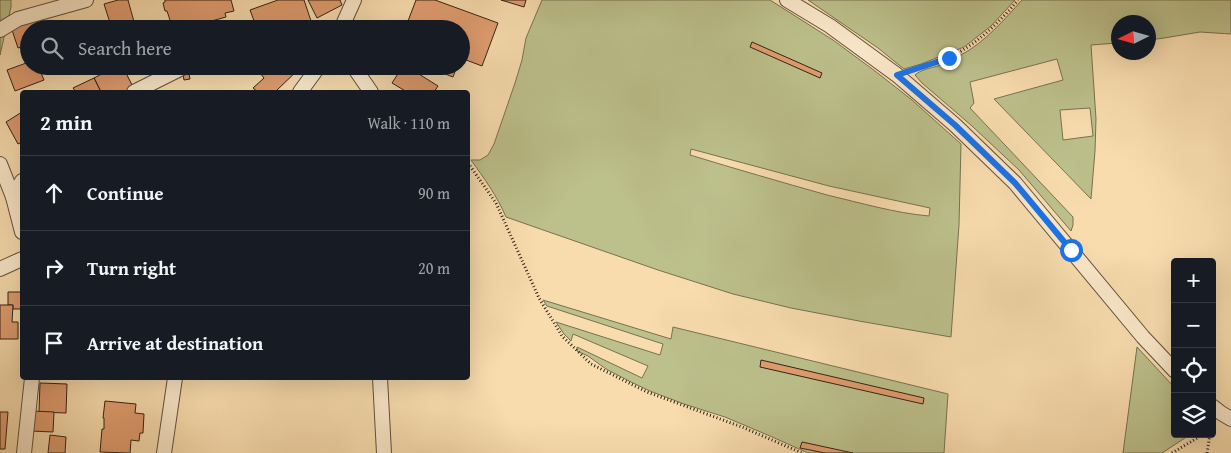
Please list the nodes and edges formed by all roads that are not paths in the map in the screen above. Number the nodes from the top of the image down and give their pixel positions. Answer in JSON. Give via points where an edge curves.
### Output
{"nodes":[{"id":1,"x":86,"y":0,"type":"edge"},
{"id":2,"x":354,"y":0,"type":"edge"},
{"id":3,"x":787,"y":0,"type":"edge"},
{"id":4,"x":345,"y":20,"type":"edge"},
{"id":5,"x":0,"y":30,"type":"edge"},
{"id":6,"x":168,"y":75,"type":"edge"},
{"id":7,"x":312,"y":75,"type":"edge"},
{"id":8,"x":359,"y":75,"type":"edge"},
{"id":9,"x":138,"y":90,"type":"edge"},
{"id":10,"x":301,"y":90,"type":"edge"},
{"id":11,"x":370,"y":90,"type":"edge"},
{"id":12,"x":0,"y":164,"type":"edge"},
{"id":13,"x":20,"y":185,"type":"edge"},
{"id":14,"x":13,"y":197,"type":"junction"},
{"id":15,"x":20,"y":224,"type":"edge"},
{"id":16,"x":20,"y":260,"type":"edge"},
{"id":17,"x":0,"y":269,"type":"edge"},
{"id":18,"x":1171,"y":367,"type":"edge"},
{"id":19,"x":32,"y":380,"type":"edge"},
{"id":20,"x":175,"y":380,"type":"edge"},
{"id":21,"x":380,"y":380,"type":"edge"},
{"id":22,"x":1216,"y":409,"type":"edge"},
{"id":23,"x":1231,"y":419,"type":"edge"},
{"id":24,"x":24,"y":453,"type":"edge"},
{"id":25,"x":164,"y":453,"type":"edge"},
{"id":26,"x":384,"y":453,"type":"edge"}],
"edges":[{"from":1,"to":5,"type":"street","via":[[18,19]]},
{"from":2,"to":4,"type":"street"},
{"from":3,"to":18,"type":"street","via":[[830,26],[897,75],[955,125],[1015,183]]},
{"from":6,"to":9,"type":"street"},
{"from":7,"to":10,"type":"street"},
{"from":8,"to":11,"type":"street"},
{"from":12,"to":14,"type":"street"},
{"from":13,"to":14,"type":"street"},
{"from":14,"to":15,"type":"street"},
{"from":16,"to":17,"type":"street"},
{"from":19,"to":24,"type":"street"},
{"from":20,"to":25,"type":"street"},
{"from":21,"to":26,"type":"street"},
{"from":22,"to":23,"type":"street"}]}
